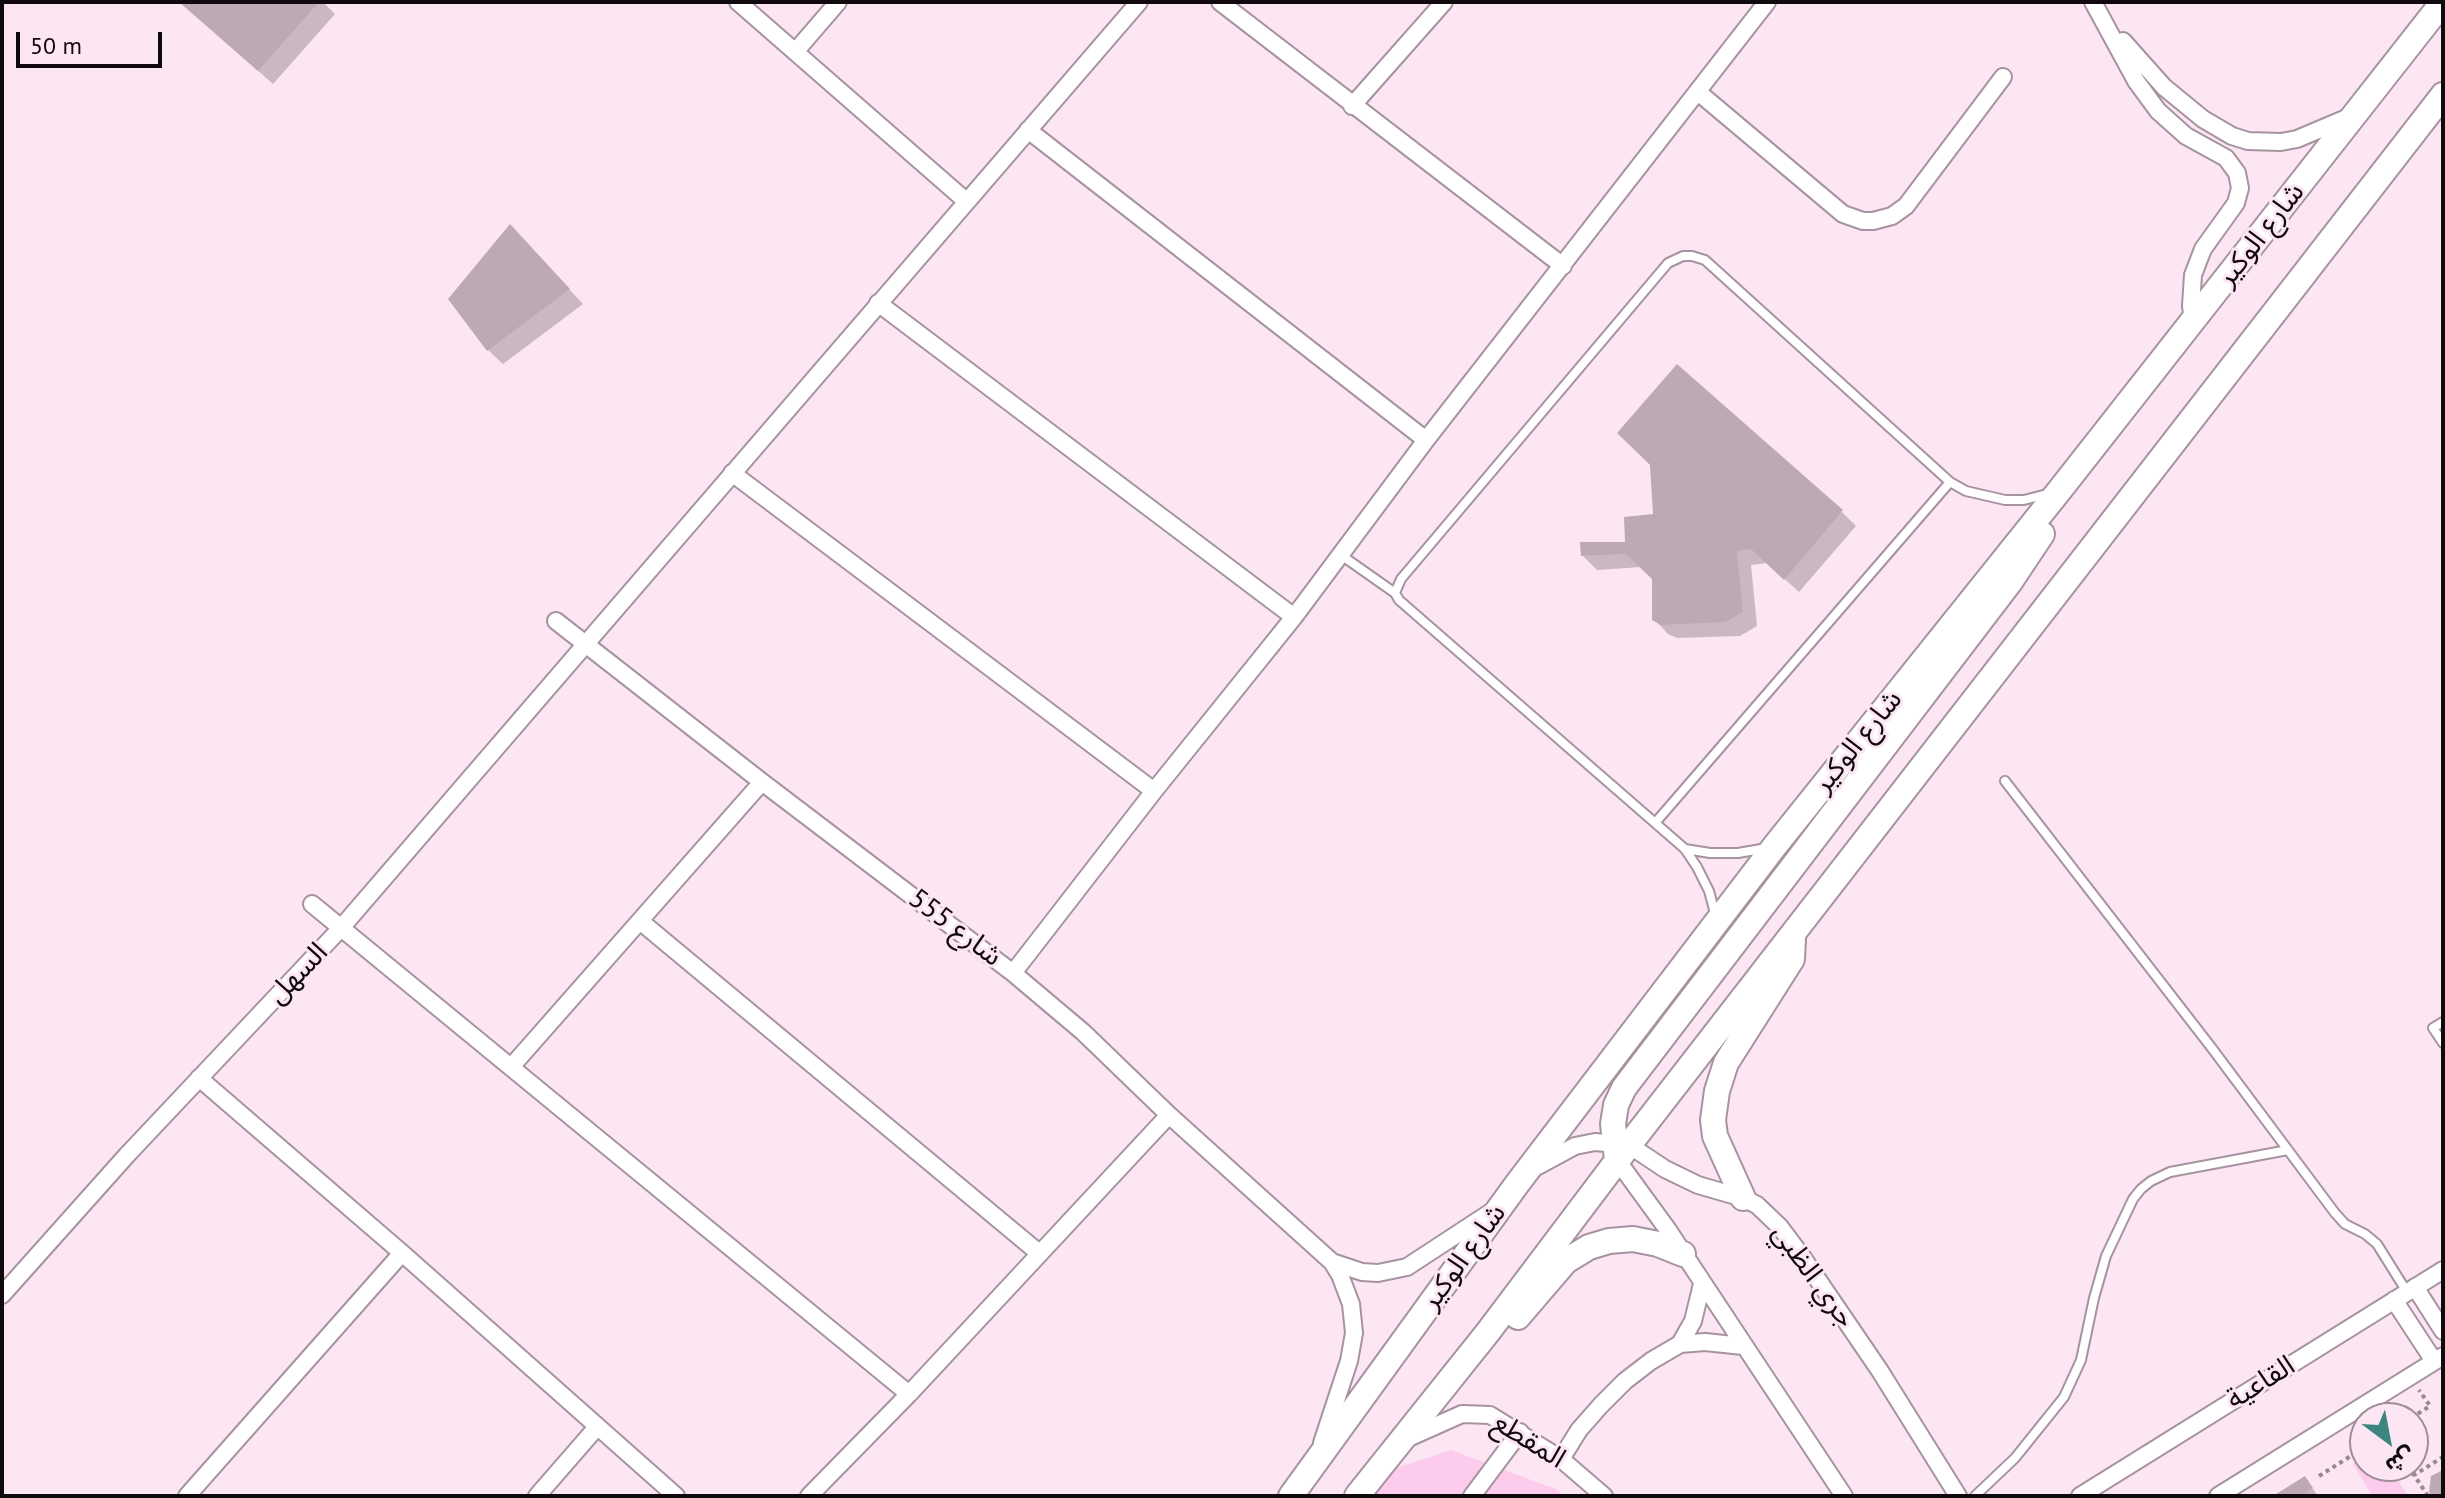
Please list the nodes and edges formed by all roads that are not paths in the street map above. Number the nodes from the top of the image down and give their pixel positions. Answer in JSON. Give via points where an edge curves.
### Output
{"nodes":[{"id":1,"x":738,"y":2,"type":"edge"},
{"id":2,"x":838,"y":2,"type":"edge"},
{"id":3,"x":1139,"y":2,"type":"edge"},
{"id":4,"x":1220,"y":2,"type":"edge"},
{"id":5,"x":1444,"y":2,"type":"edge"},
{"id":6,"x":1767,"y":2,"type":"edge"},
{"id":7,"x":2443,"y":2,"type":"edge"},
{"id":8,"x":2095,"y":5,"type":"edge"},
{"id":9,"x":795,"y":52,"type":"junction"},
{"id":10,"x":2003,"y":77,"type":"dead end"},
{"id":11,"x":1698,"y":92,"type":"junction"},
{"id":12,"x":2443,"y":95,"type":"edge"},
{"id":13,"x":1352,"y":106,"type":"junction"},
{"id":14,"x":2355,"y":115,"type":"junction"},
{"id":15,"x":1028,"y":130,"type":"junction"},
{"id":16,"x":966,"y":201,"type":"junction"},
{"id":17,"x":1563,"y":266,"type":"junction"},
{"id":18,"x":878,"y":303,"type":"junction"},
{"id":19,"x":2193,"y":321,"type":"junction"},
{"id":20,"x":1426,"y":440,"type":"junction"},
{"id":21,"x":732,"y":473,"type":"junction"},
{"id":22,"x":1950,"y":482,"type":"junction"},
{"id":23,"x":2059,"y":491,"type":"junction"},
{"id":24,"x":1341,"y":554,"type":"junction"},
{"id":25,"x":1395,"y":593,"type":"junction"},
{"id":26,"x":1294,"y":617,"type":"junction"},
{"id":27,"x":556,"y":621,"type":"dead end"},
{"id":28,"x":585,"y":645,"type":"junction"},
{"id":29,"x":2005,"y":781,"type":"dead end"},
{"id":30,"x":762,"y":782,"type":"junction"},
{"id":31,"x":1154,"y":791,"type":"junction"},
{"id":32,"x":1655,"y":823,"type":"junction"},
{"id":33,"x":1774,"y":847,"type":"junction"},
{"id":34,"x":1685,"y":849,"type":"junction"},
{"id":35,"x":312,"y":904,"type":"dead end"},
{"id":36,"x":640,"y":921,"type":"junction"},
{"id":37,"x":1717,"y":921,"type":"junction"},
{"id":38,"x":341,"y":928,"type":"junction"},
{"id":39,"x":1793,"y":933,"type":"junction"},
{"id":40,"x":1013,"y":973,"type":"junction"},
{"id":41,"x":2443,"y":1022,"type":"edge"},
{"id":42,"x":2443,"y":1043,"type":"edge"},
{"id":43,"x":511,"y":1067,"type":"junction"},
{"id":44,"x":199,"y":1078,"type":"junction"},
{"id":45,"x":1169,"y":1115,"type":"junction"},
{"id":46,"x":1620,"y":1149,"type":"junction"},
{"id":47,"x":2288,"y":1150,"type":"junction"},
{"id":48,"x":1517,"y":1184,"type":"junction"},
{"id":49,"x":1743,"y":1198,"type":"junction"},
{"id":50,"x":1502,"y":1204,"type":"junction"},
{"id":51,"x":402,"y":1253,"type":"junction"},
{"id":52,"x":1039,"y":1253,"type":"junction"},
{"id":53,"x":1683,"y":1254,"type":"junction"},
{"id":54,"x":1332,"y":1262,"type":"junction"},
{"id":55,"x":2443,"y":1270,"type":"edge"},
{"id":56,"x":1702,"y":1284,"type":"junction"},
{"id":57,"x":2405,"y":1293,"type":"junction"},
{"id":58,"x":2,"y":1295,"type":"edge"},
{"id":59,"x":2443,"y":1331,"type":"edge"},
{"id":60,"x":1488,"y":1332,"type":"junction"},
{"id":61,"x":1680,"y":1344,"type":"junction"},
{"id":62,"x":1743,"y":1346,"type":"junction"},
{"id":63,"x":2439,"y":1359,"type":"edge"},
{"id":64,"x":909,"y":1394,"type":"junction"},
{"id":65,"x":597,"y":1427,"type":"junction"},
{"id":66,"x":1520,"y":1432,"type":"junction"},
{"id":67,"x":1401,"y":1441,"type":"junction"},
{"id":68,"x":1561,"y":1459,"type":"junction"},
{"id":69,"x":1315,"y":1464,"type":"junction"},
{"id":70,"x":187,"y":1496,"type":"edge"},
{"id":71,"x":537,"y":1496,"type":"edge"},
{"id":72,"x":676,"y":1496,"type":"edge"},
{"id":73,"x":809,"y":1496,"type":"edge"},
{"id":74,"x":1291,"y":1496,"type":"edge"},
{"id":75,"x":1357,"y":1496,"type":"edge"},
{"id":76,"x":1472,"y":1496,"type":"edge"},
{"id":77,"x":1604,"y":1496,"type":"edge"},
{"id":78,"x":1844,"y":1496,"type":"edge"},
{"id":79,"x":1958,"y":1496,"type":"edge"},
{"id":80,"x":1975,"y":1496,"type":"edge"},
{"id":81,"x":2080,"y":1496,"type":"edge"},
{"id":82,"x":2218,"y":1496,"type":"edge"}],
"edges":[{"from":1,"to":9,"type":"street"},
{"from":2,"to":9,"type":"street"},
{"from":3,"to":15,"type":"street","name":"السهل"},
{"from":4,"to":13,"type":"street"},
{"from":5,"to":13,"type":"street"},
{"from":6,"to":11,"type":"street"},
{"from":7,"to":14,"type":"main road","name":"شارع الوكير"},
{"from":8,"to":14,"type":"street","via":[[2164,87],[2232,136],[2281,142]]},
{"from":8,"to":19,"type":"street","via":[[2158,111],[2186,136],[2226,158],[2237,173],[2236,203],[2203,249],[2193,275]]},
{"from":9,"to":16,"type":"street"},
{"from":10,"to":11,"type":"street","via":[[1906,206],[1873,221],[1843,214]]},
{"from":11,"to":17,"type":"street"},
{"from":12,"to":39,"type":"main road","name":"شارع الوكير"},
{"from":13,"to":17,"type":"street"},
{"from":14,"to":19,"type":"main road","name":"شارع الوكير"},
{"from":15,"to":16,"type":"street","name":"السهل"},
{"from":15,"to":20,"type":"street"},
{"from":16,"to":18,"type":"street","name":"السهل"},
{"from":17,"to":20,"type":"street"},
{"from":18,"to":21,"type":"street","name":"السهل"},
{"from":18,"to":26,"type":"street"},
{"from":19,"to":23,"type":"main road","name":"شارع الوكير"},
{"from":20,"to":24,"type":"street"},
{"from":21,"to":28,"type":"street","name":"السهل"},
{"from":21,"to":31,"type":"street"},
{"from":22,"to":23,"type":"lane","via":[[2005,500]]},
{"from":22,"to":25,"type":"lane","via":[[1705,260],[1683,256],[1668,263],[1401,579]]},
{"from":22,"to":32,"type":"lane"},
{"from":23,"to":33,"type":"main road","name":"شارع الوكير"},
{"from":23,"to":46,"type":"main road","via":[[2038,541],[2010,582],[1624,1088],[1613,1124]]},
{"from":24,"to":25,"type":"lane"},
{"from":24,"to":26,"type":"street"},
{"from":25,"to":32,"type":"lane"},
{"from":26,"to":31,"type":"street"},
{"from":27,"to":28,"type":"street","name":"شارع 555"},
{"from":28,"to":30,"type":"street","name":"شارع 555"},
{"from":28,"to":38,"type":"street","name":"السهل"},
{"from":29,"to":47,"type":"lane"},
{"from":30,"to":36,"type":"street"},
{"from":30,"to":40,"type":"street","name":"شارع 555"},
{"from":31,"to":40,"type":"street"},
{"from":32,"to":34,"type":"lane"},
{"from":33,"to":34,"type":"lane","via":[[1738,853]]},
{"from":33,"to":37,"type":"main road","name":"شارع الوكير"},
{"from":34,"to":37,"type":"lane","via":[[1709,891]]},
{"from":35,"to":38,"type":"street"},
{"from":36,"to":43,"type":"street"},
{"from":36,"to":52,"type":"street"},
{"from":37,"to":48,"type":"main road","name":"شارع الوكير"},
{"from":38,"to":43,"type":"street"},
{"from":38,"to":44,"type":"street","name":"السهل"},
{"from":39,"to":46,"type":"main road","name":"شارع الوكير"},
{"from":39,"to":49,"type":"main road","via":[[1792,959],[1726,1063],[1717,1091],[1715,1136]]},
{"from":40,"to":45,"type":"street","name":"شارع 555"},
{"from":41,"to":42,"type":"lane","via":[[2433,1028]]},
{"from":43,"to":64,"type":"street"},
{"from":44,"to":51,"type":"street"},
{"from":44,"to":58,"type":"street","name":"السهل"},
{"from":45,"to":52,"type":"street"},
{"from":45,"to":54,"type":"street","name":"شارع 555"},
{"from":46,"to":48,"type":"street","via":[[1595,1142],[1575,1146]]},
{"from":46,"to":49,"type":"street","name":"جري الظبي","via":[[1698,1185]]},
{"from":46,"to":53,"type":"street"},
{"from":46,"to":60,"type":"main road","name":"شارع الوكير"},
{"from":47,"to":57,"type":"lane","via":[[2340,1219],[2377,1244]]},
{"from":47,"to":80,"type":"lane","via":[[2170,1172],[2141,1189],[2106,1256],[2081,1360],[2064,1397],[2015,1458]]},
{"from":48,"to":50,"type":"main road","name":"شارع الوكير"},
{"from":49,"to":79,"type":"street","name":"جري الظبي","via":[[1768,1214],[1801,1255]]},
{"from":50,"to":54,"type":"street","name":"شارع 555","via":[[1432,1253],[1393,1272],[1370,1273]]},
{"from":50,"to":69,"type":"main road","name":"شارع الوكير"},
{"from":51,"to":65,"type":"street"},
{"from":51,"to":70,"type":"street"},
{"from":52,"to":64,"type":"street"},
{"from":53,"to":56,"type":"street"},
{"from":53,"to":60,"type":"main road","via":[[1633,1239],[1589,1247],[1566,1261],[1517,1319]]},
{"from":54,"to":69,"type":"street","name":"شارع 555","via":[[1351,1304],[1354,1333]]},
{"from":55,"to":57,"type":"street","name":"القاعية"},
{"from":56,"to":61,"type":"street","via":[[1693,1321]]},
{"from":56,"to":62,"type":"street"},
{"from":57,"to":59,"type":"street"},
{"from":57,"to":63,"type":"street"},
{"from":57,"to":81,"type":"street","name":"القاعية"},
{"from":60,"to":67,"type":"main road","name":"شارع الوكير"},
{"from":61,"to":62,"type":"street"},
{"from":61,"to":68,"type":"street","via":[[1625,1381],[1586,1422]]},
{"from":62,"to":78,"type":"street"},
{"from":63,"to":82,"type":"street"},
{"from":64,"to":73,"type":"street"},
{"from":65,"to":71,"type":"street"},
{"from":65,"to":72,"type":"street"},
{"from":66,"to":67,"type":"street","name":"المقطع","via":[[1490,1415],[1472,1412]]},
{"from":66,"to":68,"type":"street","name":"المقطع"},
{"from":66,"to":76,"type":"street"},
{"from":67,"to":75,"type":"main road","name":"شارع الوكير"},
{"from":68,"to":77,"type":"street","name":"المقطع"},
{"from":69,"to":74,"type":"main road","name":"شارع الوكير"}]}
